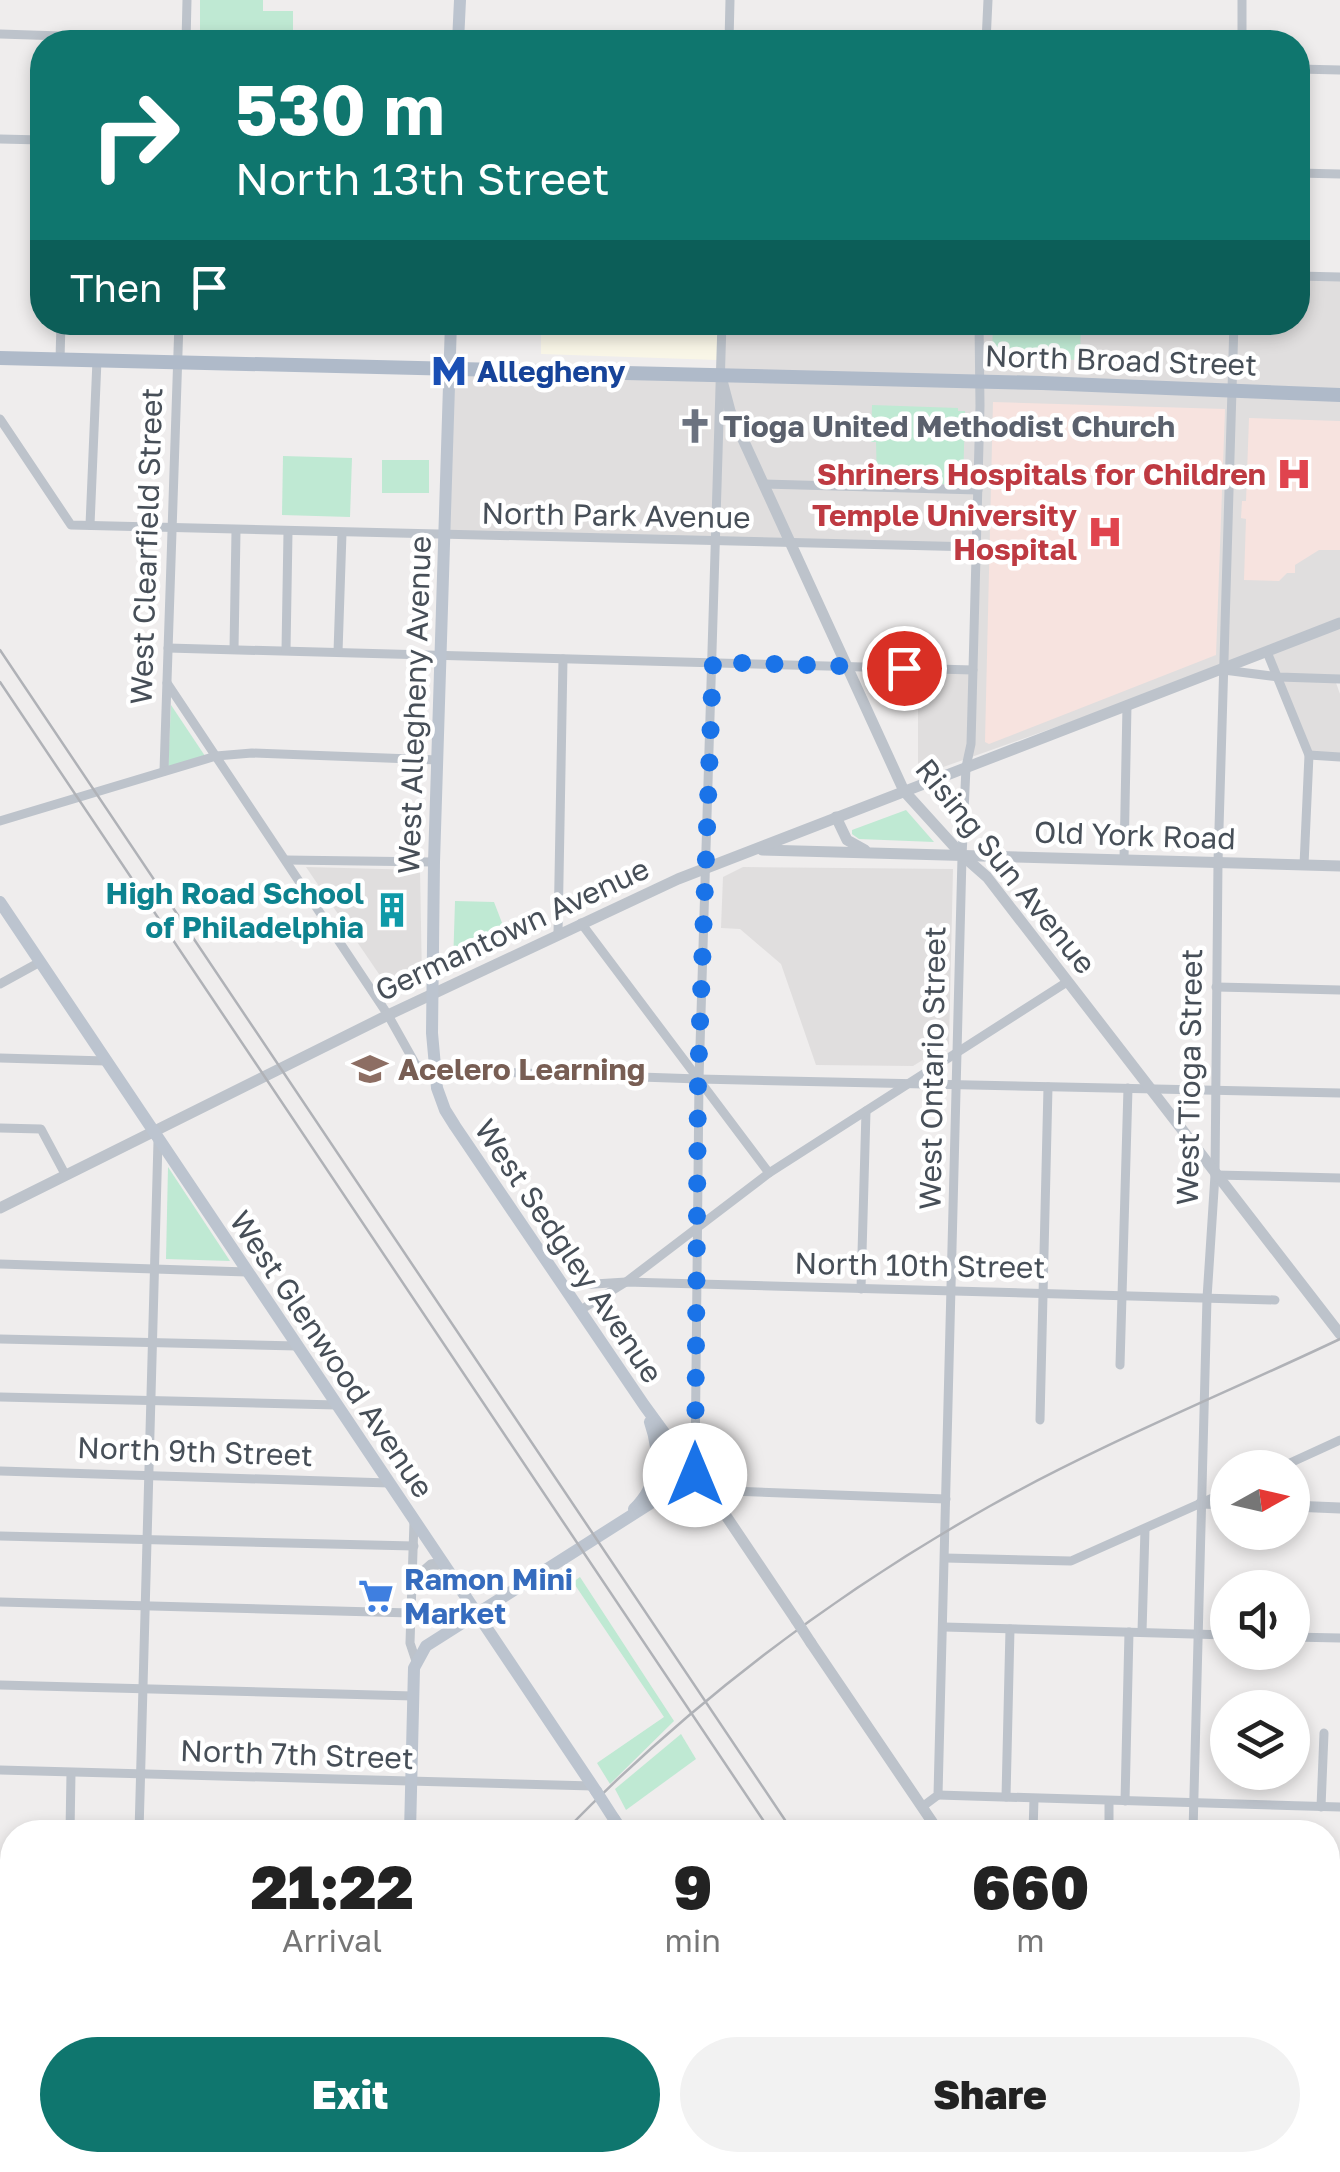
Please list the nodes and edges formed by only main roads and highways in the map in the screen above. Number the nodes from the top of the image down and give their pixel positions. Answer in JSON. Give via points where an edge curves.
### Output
{"nodes":[{"id":1,"x":460,"y":0,"type":"edge"},
{"id":2,"x":459,"y":30,"type":"edge"},
{"id":3,"x":451,"y":335,"type":"edge"},
{"id":4,"x":0,"y":358,"type":"edge"},
{"id":5,"x":450,"y":370,"type":"junction"},
{"id":6,"x":1340,"y":394,"type":"edge"},
{"id":7,"x":0,"y":902,"type":"edge"},
{"id":8,"x":437,"y":1088,"type":"joint"},
{"id":9,"x":644,"y":1405,"type":"junction"},
{"id":10,"x":620,"y":1522,"type":"junction"},
{"id":11,"x":478,"y":1614,"type":"junction"},
{"id":12,"x":410,"y":1820,"type":"edge"},
{"id":13,"x":615,"y":1820,"type":"edge"}],
"edges":[{"from":1,"to":2,"type":"main road"},
{"from":3,"to":5,"type":"main road","name":"West Allegheny Avenue"},
{"from":4,"to":5,"type":"main road","name":"North Broad Street"},
{"from":5,"to":6,"type":"main road","name":"North Broad Street"},
{"from":5,"to":8,"type":"main road","name":"West Allegheny Avenue","via":[[434,862]]},
{"from":7,"to":11,"type":"main road","name":"West Glenwood Avenue"},
{"from":8,"to":9,"type":"main road","name":"West Sedgley Avenue","via":[[444,1110]]},
{"from":9,"to":10,"type":"main road","via":[[659,1460],[645,1495]]},
{"from":9,"to":10,"type":"main road","name":"West Sedgley Avenue","via":[[695,1475]]},
{"from":10,"to":11,"type":"main road"},
{"from":11,"to":12,"type":"main road","via":[[426,1646],[416,1661]]},
{"from":11,"to":13,"type":"main road","name":"West Glenwood Avenue","bridge":true}]}
